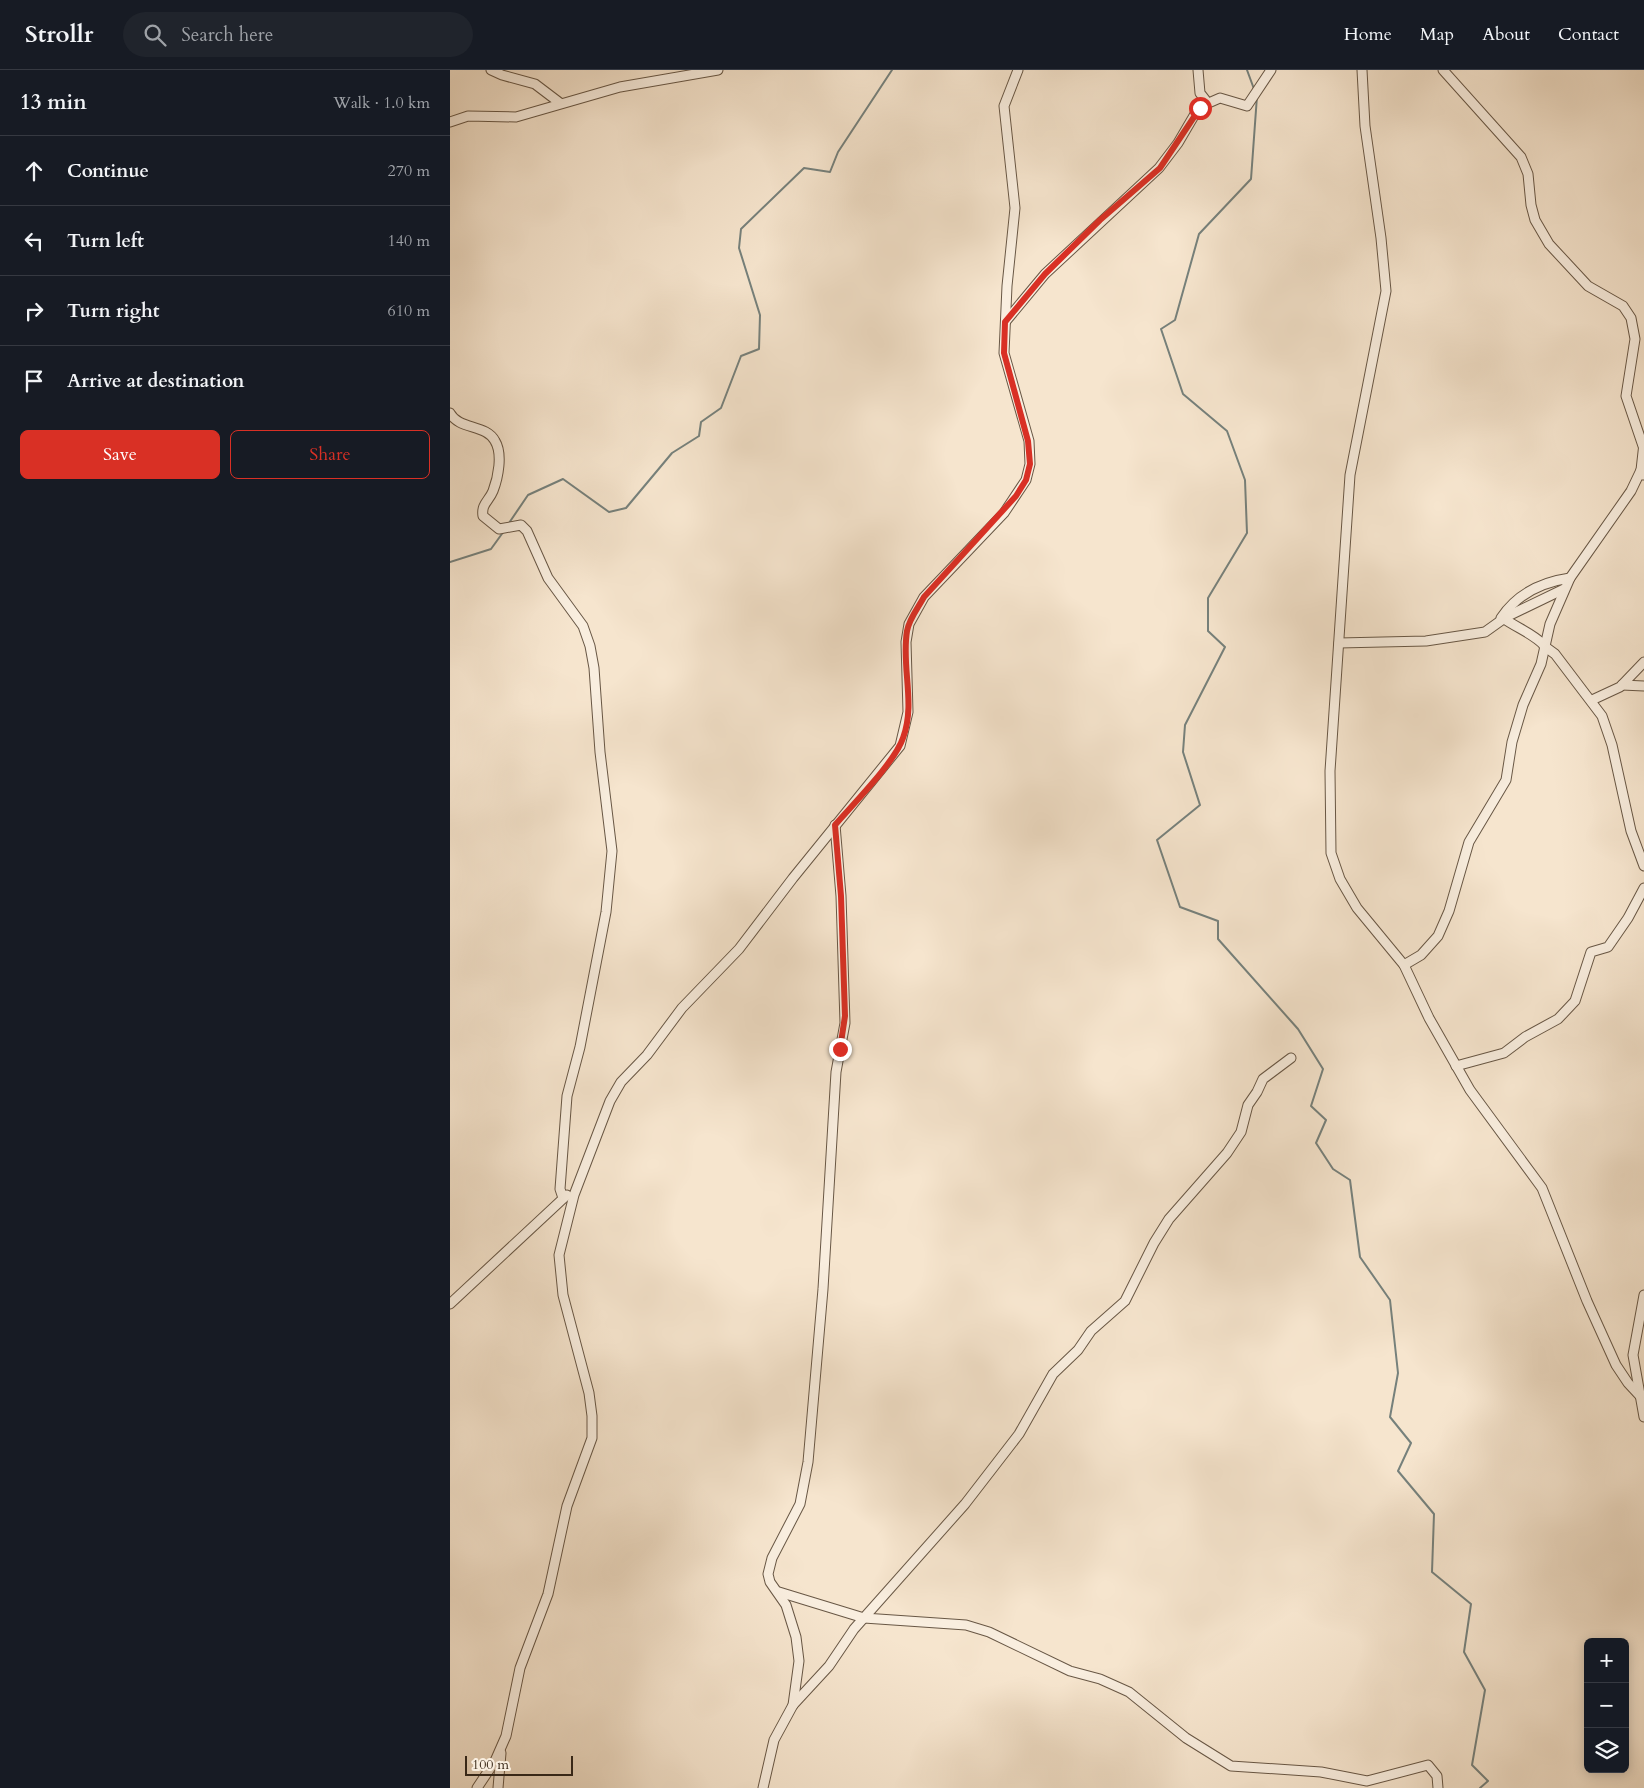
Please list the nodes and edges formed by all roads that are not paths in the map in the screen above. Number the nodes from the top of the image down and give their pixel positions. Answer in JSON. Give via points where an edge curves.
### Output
{"nodes":[{"id":1,"x":491,"y":70,"type":"edge"},
{"id":2,"x":664,"y":70,"type":"edge"},
{"id":3,"x":718,"y":70,"type":"edge"},
{"id":4,"x":1018,"y":70,"type":"edge"},
{"id":5,"x":1198,"y":70,"type":"edge"},
{"id":6,"x":1271,"y":70,"type":"edge"},
{"id":7,"x":1362,"y":70,"type":"edge"},
{"id":8,"x":1443,"y":70,"type":"edge"},
{"id":9,"x":660,"y":80,"type":"junction"},
{"id":10,"x":1207,"y":102,"type":"junction"},
{"id":11,"x":560,"y":103,"type":"junction"},
{"id":12,"x":450,"y":122,"type":"edge"},
{"id":13,"x":1005,"y":322,"type":"junction"},
{"id":14,"x":450,"y":413,"type":"edge"},
{"id":15,"x":1643,"y":445,"type":"edge"},
{"id":16,"x":1643,"y":474,"type":"edge"},
{"id":17,"x":1570,"y":578,"type":"junction"},
{"id":18,"x":1564,"y":589,"type":"junction"},
{"id":19,"x":1501,"y":619,"type":"junction"},
{"id":20,"x":1339,"y":643,"type":"junction"},
{"id":21,"x":1544,"y":645,"type":"junction"},
{"id":22,"x":1644,"y":662,"type":"edge"},
{"id":23,"x":1622,"y":685,"type":"junction"},
{"id":24,"x":1644,"y":686,"type":"edge"},
{"id":25,"x":1592,"y":700,"type":"junction"},
{"id":26,"x":835,"y":825,"type":"junction"},
{"id":27,"x":1643,"y":861,"type":"edge"},
{"id":28,"x":1644,"y":888,"type":"edge"},
{"id":29,"x":1404,"y":965,"type":"junction"},
{"id":30,"x":1291,"y":1058,"type":"dead end"},
{"id":31,"x":1456,"y":1066,"type":"junction"},
{"id":32,"x":580,"y":1181,"type":"junction"},
{"id":33,"x":563,"y":1198,"type":"junction"},
{"id":34,"x":1644,"y":1296,"type":"edge"},
{"id":35,"x":450,"y":1304,"type":"edge"},
{"id":36,"x":1641,"y":1397,"type":"junction"},
{"id":37,"x":1644,"y":1417,"type":"edge"},
{"id":38,"x":779,"y":1592,"type":"junction"},
{"id":39,"x":864,"y":1618,"type":"junction"},
{"id":40,"x":793,"y":1705,"type":"junction"},
{"id":41,"x":501,"y":1749,"type":"junction"},
{"id":42,"x":477,"y":1788,"type":"edge"},
{"id":43,"x":498,"y":1788,"type":"edge"},
{"id":44,"x":763,"y":1788,"type":"edge"},
{"id":45,"x":1438,"y":1788,"type":"edge"}],
"edges":[{"from":1,"to":11,"type":"street","via":[[535,84]]},
{"from":2,"to":9,"type":"street"},
{"from":3,"to":9,"type":"street"},
{"from":4,"to":13,"type":"street","via":[[1004,106],[1014,208]]},
{"from":5,"to":10,"type":"street","via":[[1200,93]]},
{"from":6,"to":10,"type":"street","via":[[1247,106],[1220,98]]},
{"from":7,"to":20,"type":"street","via":[[1365,126],[1382,238],[1386,292],[1350,475]]},
{"from":8,"to":15,"type":"street","via":[[1521,157],[1528,174],[1530,205],[1549,244],[1588,286],[1628,312],[1635,338],[1626,396]]},
{"from":9,"to":11,"type":"street"},
{"from":10,"to":13,"type":"street","via":[[1195,114],[1160,168],[1050,270]]},
{"from":11,"to":12,"type":"street","via":[[508,118],[468,116]]},
{"from":13,"to":26,"type":"street","via":[[1004,353],[1028,441],[1030,464],[1026,480],[1004,513],[924,597],[909,624],[906,642],[909,698],[904,737],[891,758]]},
{"from":14,"to":33,"type":"street","via":[[456,422],[484,432],[496,442],[499,453],[496,476],[483,516],[498,529],[521,525],[527,531],[552,584],[582,626],[594,668],[612,868],[597,962],[567,1096],[560,1189]]},
{"from":15,"to":16,"type":"street"},
{"from":16,"to":17,"type":"street"},
{"from":17,"to":18,"type":"street"},
{"from":17,"to":19,"type":"street","via":[[1551,582],[1522,596]]},
{"from":18,"to":19,"type":"street"},
{"from":18,"to":21,"type":"street"},
{"from":19,"to":20,"type":"street","via":[[1485,632],[1426,641]]},
{"from":19,"to":21,"type":"street","via":[[1533,634]]},
{"from":20,"to":29,"type":"street","via":[[1330,771],[1331,853],[1340,879],[1357,908]]},
{"from":21,"to":25,"type":"street","via":[[1556,654]]},
{"from":21,"to":29,"type":"street","via":[[1541,664],[1514,734],[1506,780],[1469,842],[1443,927],[1430,947]]},
{"from":22,"to":23,"type":"street"},
{"from":23,"to":24,"type":"street"},
{"from":23,"to":25,"type":"street"},
{"from":25,"to":27,"type":"street","via":[[1612,744],[1627,819]]},
{"from":26,"to":32,"type":"street","via":[[739,949],[682,1008],[647,1055],[616,1089]]},
{"from":26,"to":38,"type":"street","via":[[845,1028],[836,1078],[808,1462],[800,1504],[769,1565],[768,1578]]},
{"from":28,"to":31,"type":"street","via":[[1608,947],[1591,952],[1578,994],[1567,1011],[1504,1053]]},
{"from":29,"to":31,"type":"street"},
{"from":30,"to":39,"type":"street","via":[[1263,1079],[1248,1105],[1242,1132],[1169,1219],[1125,1300],[1091,1331],[1078,1350],[1048,1380],[1019,1434],[966,1504]]},
{"from":31,"to":36,"type":"street","via":[[1542,1188],[1616,1365]]},
{"from":32,"to":33,"type":"street"},
{"from":32,"to":41,"type":"street","via":[[565,1228],[559,1269],[589,1393],[592,1438],[567,1506],[553,1577],[520,1668],[511,1718]]},
{"from":33,"to":35,"type":"street"},
{"from":34,"to":36,"type":"street","via":[[1633,1355]]},
{"from":36,"to":37,"type":"street"},
{"from":38,"to":39,"type":"street"},
{"from":38,"to":40,"type":"street","via":[[790,1616],[798,1649]]},
{"from":39,"to":40,"type":"street","via":[[829,1666]]},
{"from":39,"to":45,"type":"street","via":[[966,1625],[989,1632],[1063,1668],[1129,1692],[1186,1738],[1226,1764],[1321,1772],[1367,1781],[1428,1765],[1437,1776]]},
{"from":40,"to":44,"type":"street","via":[[774,1740]]},
{"from":41,"to":42,"type":"street"},
{"from":41,"to":43,"type":"street"}]}
